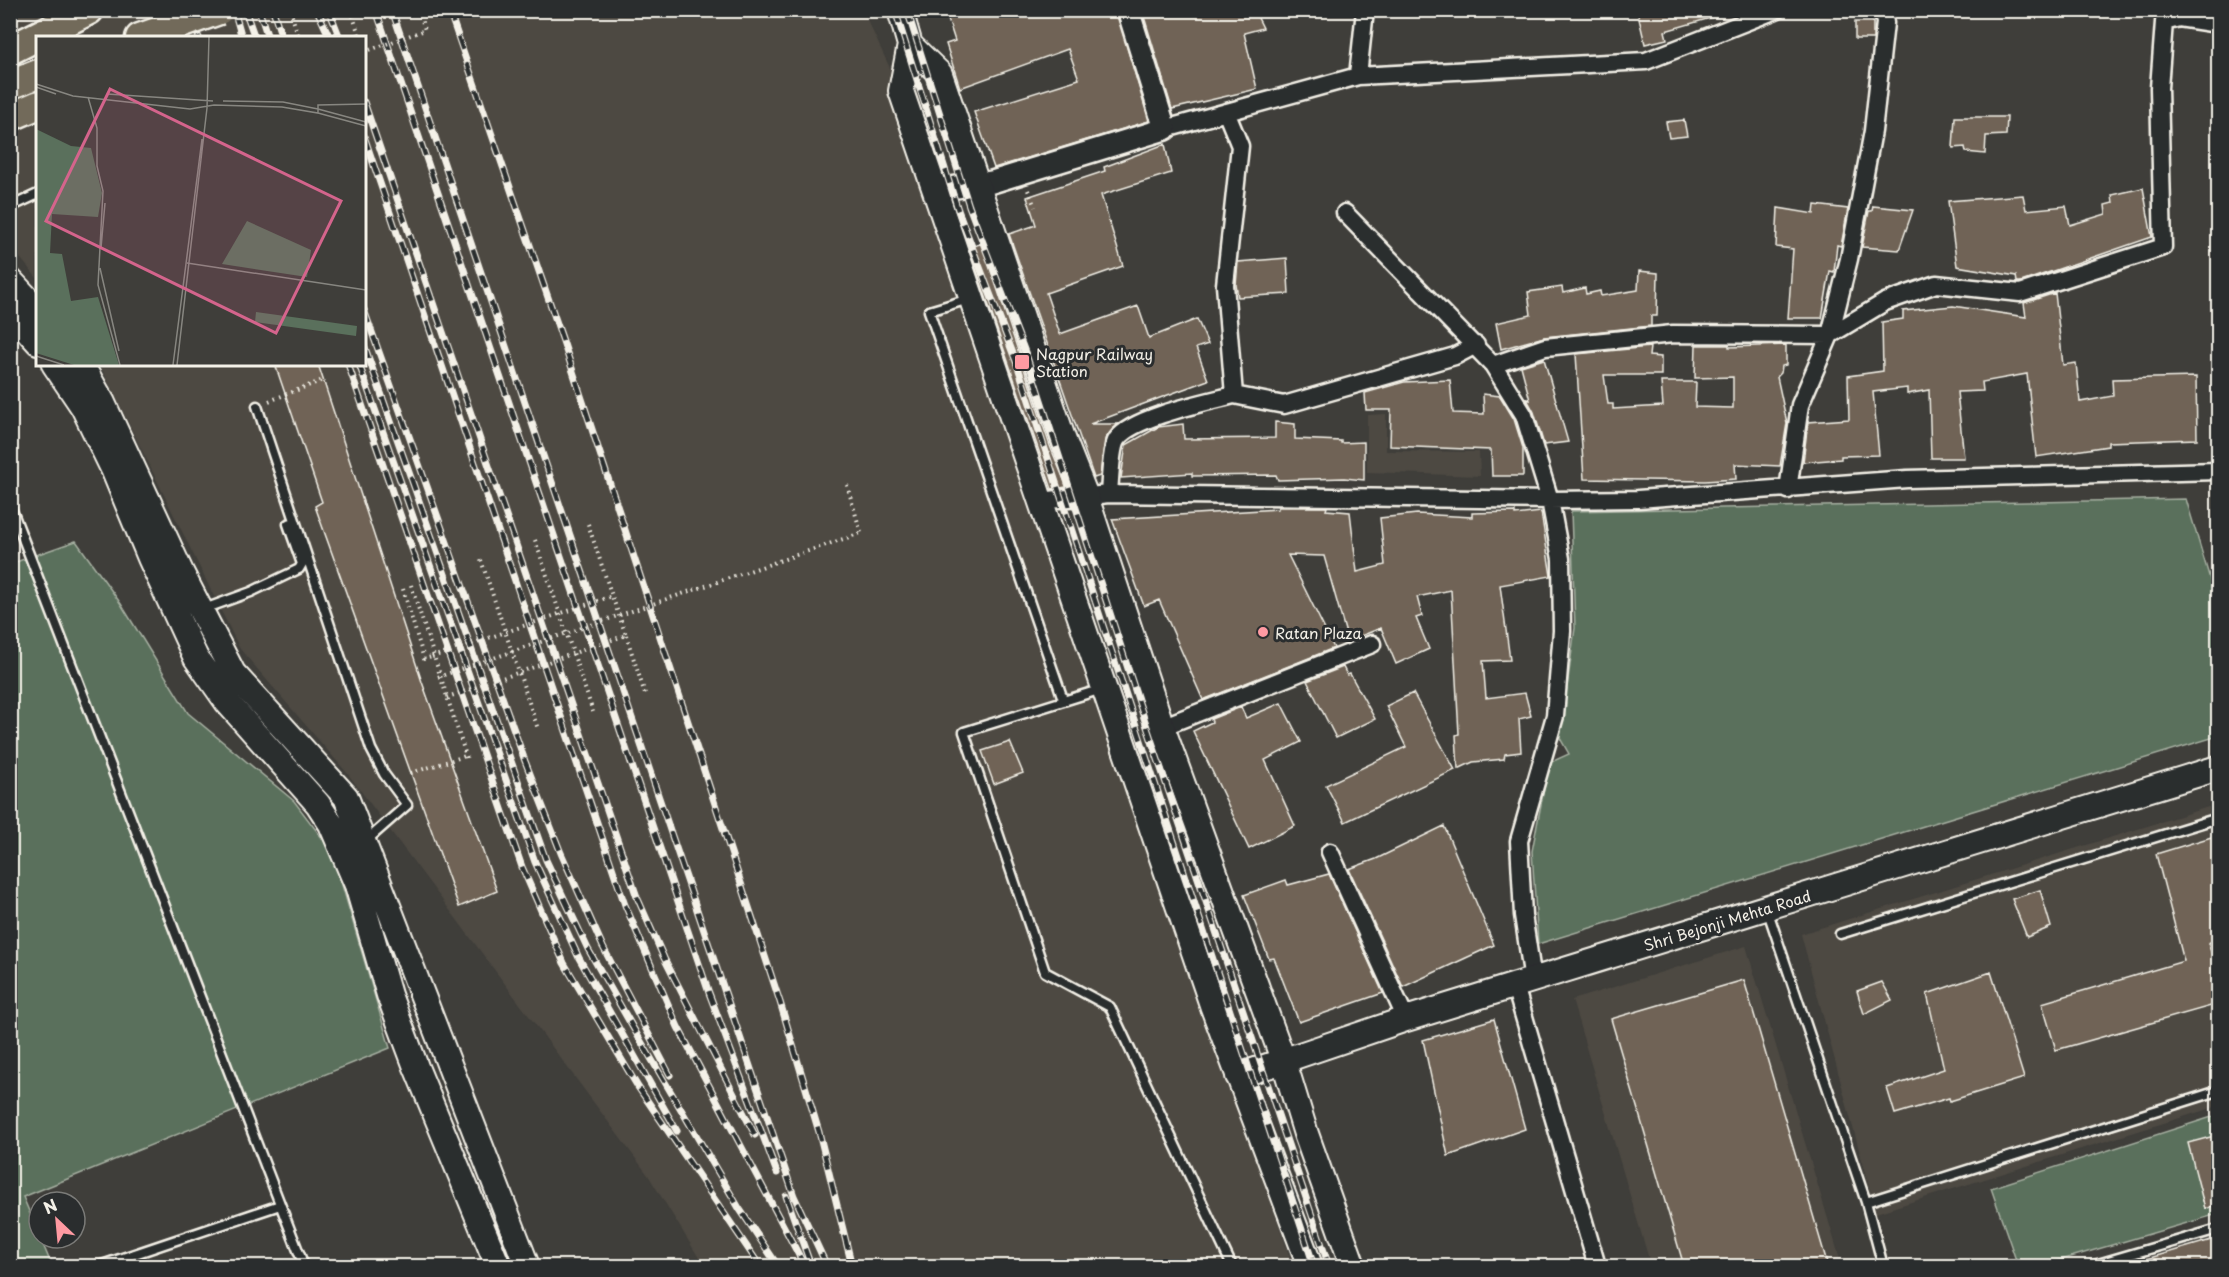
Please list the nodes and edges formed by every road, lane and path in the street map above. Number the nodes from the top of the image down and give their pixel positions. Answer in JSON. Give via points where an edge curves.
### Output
{"nodes":[{"id":1,"x":89,"y":10,"type":"edge"},
{"id":2,"x":219,"y":10,"type":"edge"},
{"id":3,"x":290,"y":10,"type":"edge"},
{"id":4,"x":351,"y":10,"type":"edge"},
{"id":5,"x":419,"y":10,"type":"edge"},
{"id":6,"x":900,"y":10,"type":"edge"},
{"id":7,"x":1128,"y":10,"type":"edge"},
{"id":8,"x":1365,"y":10,"type":"edge"},
{"id":9,"x":1776,"y":10,"type":"edge"},
{"id":10,"x":1883,"y":10,"type":"edge"},
{"id":11,"x":2218,"y":24,"type":"edge"},
{"id":12,"x":165,"y":32,"type":"edge"},
{"id":13,"x":38,"y":36,"type":"edge"},
{"id":14,"x":148,"y":36,"type":"edge"},
{"id":15,"x":298,"y":36,"type":"edge"},
{"id":16,"x":359,"y":36,"type":"edge"},
{"id":17,"x":36,"y":37,"type":"edge"},
{"id":18,"x":910,"y":45,"type":"junction"},
{"id":19,"x":10,"y":50,"type":"edge"},
{"id":20,"x":366,"y":51,"type":"edge"},
{"id":21,"x":36,"y":75,"type":"edge"},
{"id":22,"x":1358,"y":76,"type":"junction"},
{"id":23,"x":10,"y":85,"type":"edge"},
{"id":24,"x":36,"y":106,"type":"edge"},
{"id":25,"x":1226,"y":112,"type":"junction"},
{"id":26,"x":10,"y":117,"type":"edge"},
{"id":27,"x":1165,"y":129,"type":"junction"},
{"id":28,"x":978,"y":182,"type":"junction"},
{"id":29,"x":934,"y":190,"type":"junction"},
{"id":30,"x":36,"y":195,"type":"edge"},
{"id":31,"x":10,"y":207,"type":"edge"},
{"id":32,"x":1345,"y":213,"type":"dead end"},
{"id":33,"x":10,"y":280,"type":"edge"},
{"id":34,"x":970,"y":298,"type":"junction"},
{"id":35,"x":36,"y":308,"type":"edge"},
{"id":36,"x":10,"y":311,"type":"edge"},
{"id":37,"x":1830,"y":335,"type":"junction"},
{"id":38,"x":36,"y":340,"type":"edge"},
{"id":39,"x":1476,"y":345,"type":"junction"},
{"id":40,"x":1493,"y":365,"type":"junction"},
{"id":41,"x":55,"y":366,"type":"edge"},
{"id":42,"x":82,"y":366,"type":"edge"},
{"id":43,"x":323,"y":380,"type":"dead end"},
{"id":44,"x":1234,"y":395,"type":"junction"},
{"id":45,"x":257,"y":406,"type":"joint"},
{"id":46,"x":2218,"y":471,"type":"edge"},
{"id":47,"x":847,"y":485,"type":"dead end"},
{"id":48,"x":1788,"y":490,"type":"junction"},
{"id":49,"x":1097,"y":494,"type":"junction"},
{"id":50,"x":1550,"y":500,"type":"junction"},
{"id":51,"x":1039,"y":501,"type":"junction"},
{"id":52,"x":10,"y":505,"type":"edge"},
{"id":53,"x":295,"y":522,"type":"junction"},
{"id":54,"x":588,"y":524,"type":"dead end"},
{"id":55,"x":535,"y":540,"type":"dead end"},
{"id":56,"x":481,"y":560,"type":"dead end"},
{"id":57,"x":411,"y":585,"type":"dead end"},
{"id":58,"x":403,"y":589,"type":"dead end"},
{"id":59,"x":612,"y":596,"type":"junction"},
{"id":60,"x":200,"y":610,"type":"junction"},
{"id":61,"x":559,"y":613,"type":"junction"},
{"id":62,"x":619,"y":617,"type":"junction"},
{"id":63,"x":505,"y":631,"type":"junction"},
{"id":64,"x":566,"y":634,"type":"junction"},
{"id":65,"x":626,"y":635,"type":"junction"},
{"id":66,"x":1372,"y":644,"type":"dead end"},
{"id":67,"x":513,"y":651,"type":"junction"},
{"id":68,"x":573,"y":653,"type":"junction"},
{"id":69,"x":432,"y":657,"type":"junction"},
{"id":70,"x":519,"y":672,"type":"junction"},
{"id":71,"x":438,"y":677,"type":"junction"},
{"id":72,"x":1104,"y":689,"type":"junction"},
{"id":73,"x":645,"y":694,"type":"dead end"},
{"id":74,"x":446,"y":698,"type":"junction"},
{"id":75,"x":1063,"y":699,"type":"junction"},
{"id":76,"x":593,"y":712,"type":"dead end"},
{"id":77,"x":1162,"y":727,"type":"junction"},
{"id":78,"x":538,"y":729,"type":"dead end"},
{"id":79,"x":465,"y":756,"type":"junction"},
{"id":80,"x":468,"y":762,"type":"dead end"},
{"id":81,"x":2218,"y":768,"type":"edge"},
{"id":82,"x":411,"y":773,"type":"dead end"},
{"id":83,"x":2218,"y":818,"type":"edge"},
{"id":84,"x":364,"y":843,"type":"junction"},
{"id":85,"x":1330,"y":852,"type":"dead end"},
{"id":86,"x":1767,"y":907,"type":"junction"},
{"id":87,"x":1840,"y":934,"type":"dead end"},
{"id":88,"x":1524,"y":983,"type":"junction"},
{"id":89,"x":1406,"y":1019,"type":"junction"},
{"id":90,"x":1284,"y":1062,"type":"junction"},
{"id":91,"x":1238,"y":1076,"type":"junction"},
{"id":92,"x":2218,"y":1091,"type":"edge"},
{"id":93,"x":1866,"y":1202,"type":"junction"},
{"id":94,"x":280,"y":1205,"type":"junction"},
{"id":95,"x":2218,"y":1229,"type":"edge"},
{"id":96,"x":99,"y":1266,"type":"edge"},
{"id":97,"x":304,"y":1266,"type":"edge"},
{"id":98,"x":498,"y":1266,"type":"edge"},
{"id":99,"x":527,"y":1266,"type":"edge"},
{"id":100,"x":1232,"y":1266,"type":"edge"},
{"id":101,"x":1310,"y":1266,"type":"edge"},
{"id":102,"x":1353,"y":1266,"type":"edge"},
{"id":103,"x":1597,"y":1266,"type":"edge"},
{"id":104,"x":1883,"y":1266,"type":"edge"},
{"id":105,"x":2091,"y":1266,"type":"edge"}],
"edges":[{"from":1,"to":13,"type":"highway"},
{"from":2,"to":12,"type":"highway","bridge":true},
{"from":3,"to":15,"type":"path"},
{"from":4,"to":16,"type":"path"},
{"from":5,"to":20,"type":"path","bridge":true,"via":[[425,30]]},
{"from":6,"to":18,"type":"main road"},
{"from":7,"to":27,"type":"street"},
{"from":8,"to":22,"type":"street"},
{"from":9,"to":22,"type":"street","via":[[1646,61]]},
{"from":10,"to":37,"type":"street","via":[[1885,23],[1873,131]]},
{"from":11,"to":37,"type":"street","via":[[2178,18],[2164,22],[2159,88],[2163,247],[2020,293],[1936,284],[1885,302]]},
{"from":12,"to":14,"type":"highway"},
{"from":17,"to":19,"type":"highway"},
{"from":18,"to":28,"type":"main road","via":[[940,74]]},
{"from":18,"to":29,"type":"main road","via":[[901,91]]},
{"from":21,"to":23,"type":"highway"},
{"from":22,"to":25,"type":"street"},
{"from":24,"to":26,"type":"main road"},
{"from":25,"to":27,"type":"street"},
{"from":25,"to":44,"type":"street","via":[[1240,146],[1224,285]]},
{"from":27,"to":28,"type":"street","via":[[992,182]]},
{"from":28,"to":29,"type":"street"},
{"from":28,"to":49,"type":"main road","via":[[1064,441]]},
{"from":29,"to":34,"type":"main road"},
{"from":30,"to":31,"type":"lane"},
{"from":32,"to":39,"type":"street"},
{"from":33,"to":35,"type":"main road"},
{"from":34,"to":51,"type":"main road"},
{"from":34,"to":75,"type":"lane","via":[[929,311]]},
{"from":36,"to":38,"type":"main road"},
{"from":37,"to":40,"type":"street","via":[[1672,334],[1545,347]]},
{"from":37,"to":48,"type":"street","via":[[1800,405]]},
{"from":39,"to":40,"type":"street"},
{"from":39,"to":44,"type":"street","via":[[1455,356],[1284,405]]},
{"from":40,"to":50,"type":"street","via":[[1524,414]]},
{"from":41,"to":98,"type":"main road","via":[[83,408],[113,469],[196,658],[226,702],[318,804],[331,824],[357,885],[389,995],[416,1067]]},
{"from":42,"to":60,"type":"main road"},
{"from":43,"to":45,"type":"path"},
{"from":44,"to":49,"type":"street","via":[[1188,406],[1124,432],[1116,441]]},
{"from":45,"to":53,"type":"lane"},
{"from":46,"to":48,"type":"street","via":[[1907,479]]},
{"from":47,"to":62,"type":"path","bridge":true,"via":[[861,533]]},
{"from":48,"to":50,"type":"street"},
{"from":49,"to":50,"type":"street"},
{"from":49,"to":51,"type":"street"},
{"from":49,"to":77,"type":"main road"},
{"from":50,"to":88,"type":"street","via":[[1561,571],[1562,631],[1555,716],[1520,842]]},
{"from":51,"to":72,"type":"main road"},
{"from":52,"to":94,"type":"lane"},
{"from":53,"to":60,"type":"lane","via":[[288,524],[302,564],[299,569]]},
{"from":53,"to":84,"type":"lane","via":[[371,749],[407,806]]},
{"from":54,"to":59,"type":"path"},
{"from":55,"to":61,"type":"path"},
{"from":56,"to":63,"type":"path"},
{"from":57,"to":69,"type":"path"},
{"from":58,"to":69,"type":"path","via":[[424,659]]},
{"from":59,"to":61,"type":"path","bridge":true},
{"from":59,"to":62,"type":"path","bridge":true},
{"from":60,"to":84,"type":"main road","via":[[233,673],[346,797]]},
{"from":61,"to":63,"type":"path","bridge":true},
{"from":61,"to":64,"type":"path"},
{"from":62,"to":64,"type":"path","bridge":true},
{"from":62,"to":65,"type":"path","bridge":true},
{"from":63,"to":67,"type":"path"},
{"from":63,"to":69,"type":"path","bridge":true},
{"from":64,"to":67,"type":"path","bridge":true},
{"from":64,"to":68,"type":"path"},
{"from":65,"to":68,"type":"path","bridge":true},
{"from":65,"to":73,"type":"path"},
{"from":66,"to":77,"type":"street"},
{"from":67,"to":70,"type":"path"},
{"from":67,"to":71,"type":"path","bridge":true},
{"from":68,"to":70,"type":"path","bridge":true},
{"from":68,"to":76,"type":"path"},
{"from":69,"to":71,"type":"path"},
{"from":70,"to":74,"type":"path","bridge":true},
{"from":70,"to":78,"type":"path"},
{"from":71,"to":74,"type":"path"},
{"from":72,"to":75,"type":"lane"},
{"from":72,"to":91,"type":"main road"},
{"from":74,"to":79,"type":"path"},
{"from":75,"to":100,"type":"lane","via":[[964,732],[1045,972],[1110,1007]]},
{"from":77,"to":90,"type":"main road"},
{"from":79,"to":80,"type":"path"},
{"from":79,"to":82,"type":"path"},
{"from":81,"to":86,"type":"main road","name":"Shri Bejonji Mehta Road"},
{"from":83,"to":87,"type":"lane"},
{"from":84,"to":99,"type":"main road"},
{"from":85,"to":89,"type":"street"},
{"from":86,"to":88,"type":"main road","name":"Shri Bejonji Mehta Road"},
{"from":86,"to":93,"type":"lane"},
{"from":88,"to":89,"type":"main road","name":"Shri Bejonji Mehta Road"},
{"from":88,"to":103,"type":"street"},
{"from":89,"to":90,"type":"main road","name":"Shri Bejonji Mehta Road"},
{"from":90,"to":91,"type":"main road","name":"Shri Bejonji Mehta Road"},
{"from":90,"to":102,"type":"main road"},
{"from":91,"to":101,"type":"main road"},
{"from":92,"to":93,"type":"lane"},
{"from":93,"to":104,"type":"lane"},
{"from":94,"to":96,"type":"lane"},
{"from":94,"to":97,"type":"lane"},
{"from":95,"to":105,"type":"lane"}]}
